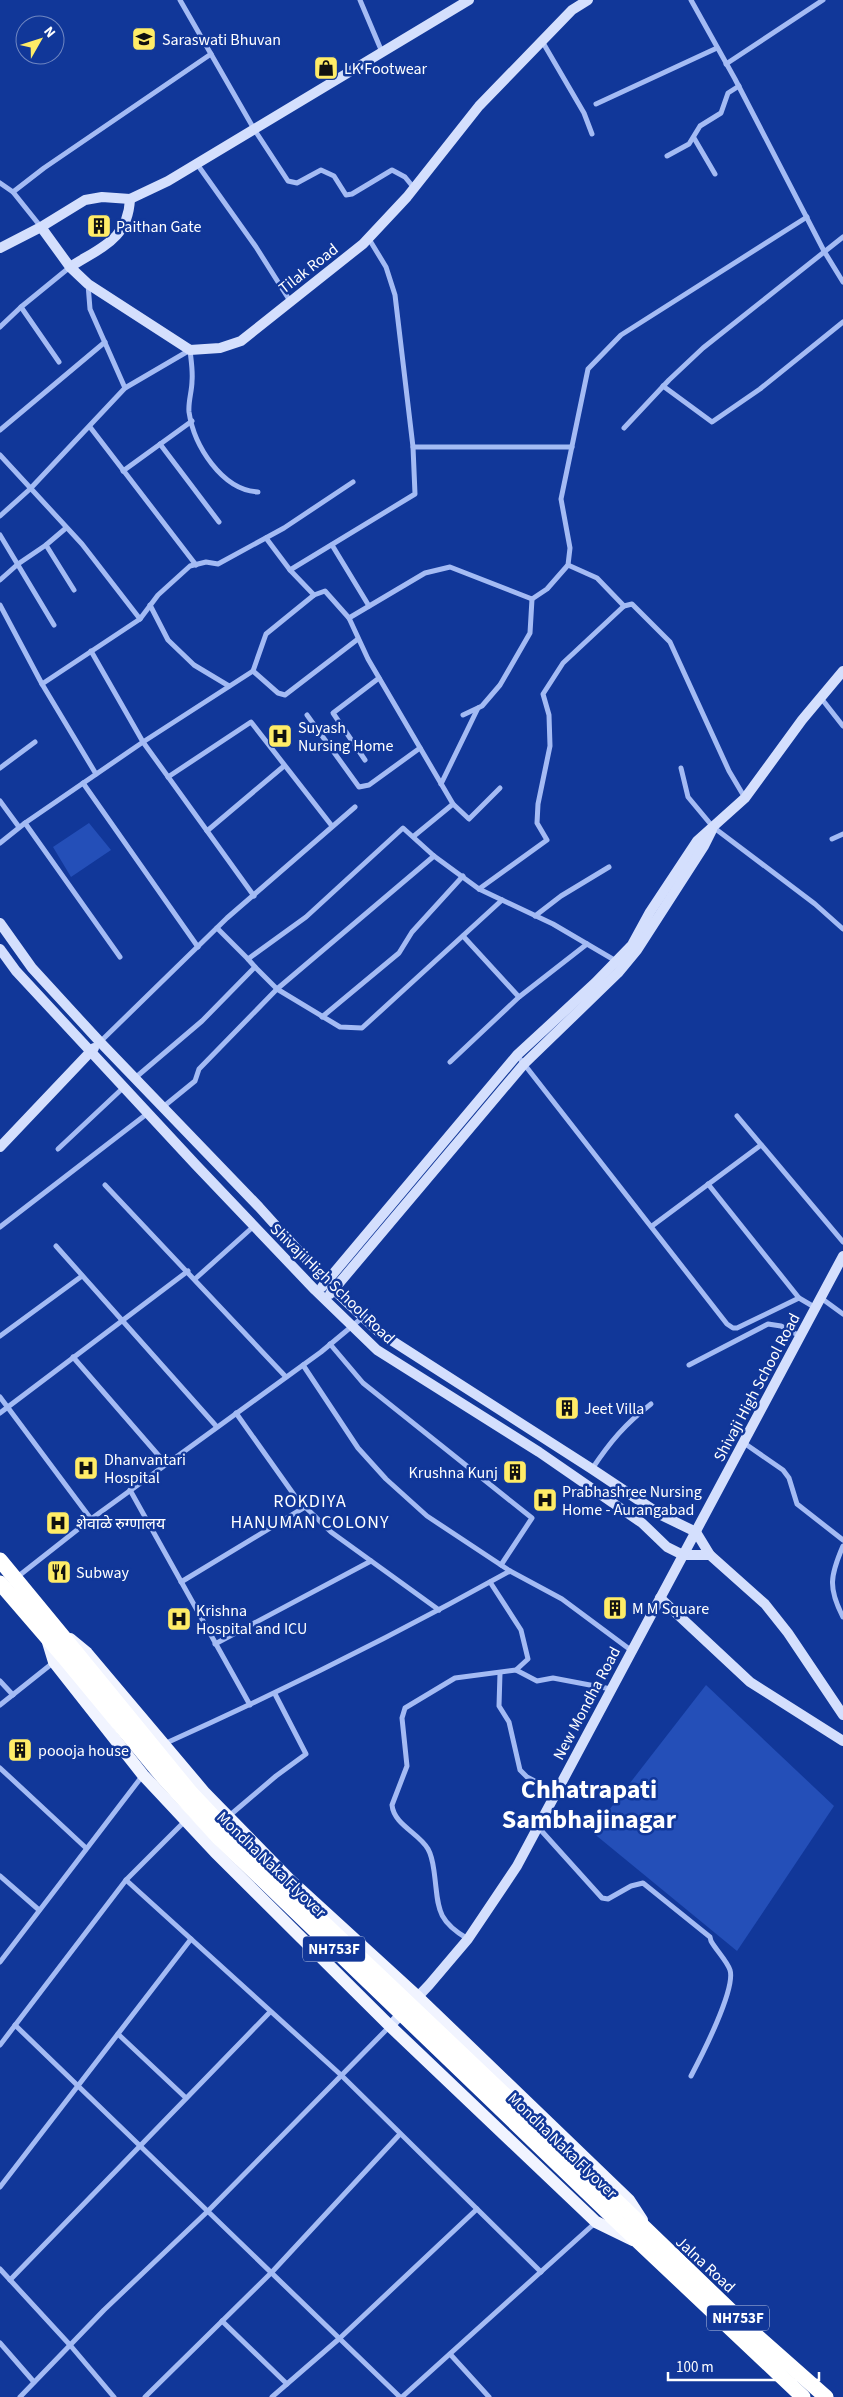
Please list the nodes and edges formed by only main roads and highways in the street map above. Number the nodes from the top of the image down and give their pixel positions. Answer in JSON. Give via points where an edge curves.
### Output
{"nodes":[{"id":1,"x":0,"y":1560,"type":"edge"},
{"id":2,"x":0,"y":1583,"type":"edge"},
{"id":3,"x":52,"y":1633,"type":"junction"},
{"id":4,"x":64,"y":1656,"type":"junction"},
{"id":5,"x":647,"y":2241,"type":"junction"},
{"id":6,"x":803,"y":2397,"type":"edge"},
{"id":7,"x":826,"y":2397,"type":"edge"}],
"edges":[{"from":1,"to":3,"type":"highway","number":"NH753F","via":[[16,1578]]},
{"from":2,"to":3,"type":"highway","number":"NH753F"},
{"from":3,"to":4,"type":"highway","name":"Mondha Naka Flyover","number":"NH753F"},
{"from":3,"to":4,"type":"main road"},
{"from":3,"to":5,"type":"main road","via":[[87,1653],[228,1817],[290,1880],[418,1997],[629,2200]]},
{"from":4,"to":5,"type":"highway","name":"Mondha Naka Flyover","number":"NH753F","bridge":true,"via":[[224,1828],[625,2209]]},
{"from":4,"to":5,"type":"highway","name":"Mondha Naka Flyover","number":"NH753F","bridge":true,"via":[[163,1777],[212,1831],[622,2226]]},
{"from":4,"to":5,"type":"main road","via":[[143,1774],[215,1852],[390,2026],[596,2222]]},
{"from":5,"to":6,"type":"highway","name":"Jalna Road","number":"NH753F"},
{"from":5,"to":7,"type":"highway","name":"Jalna Road","number":"NH753F"}]}
